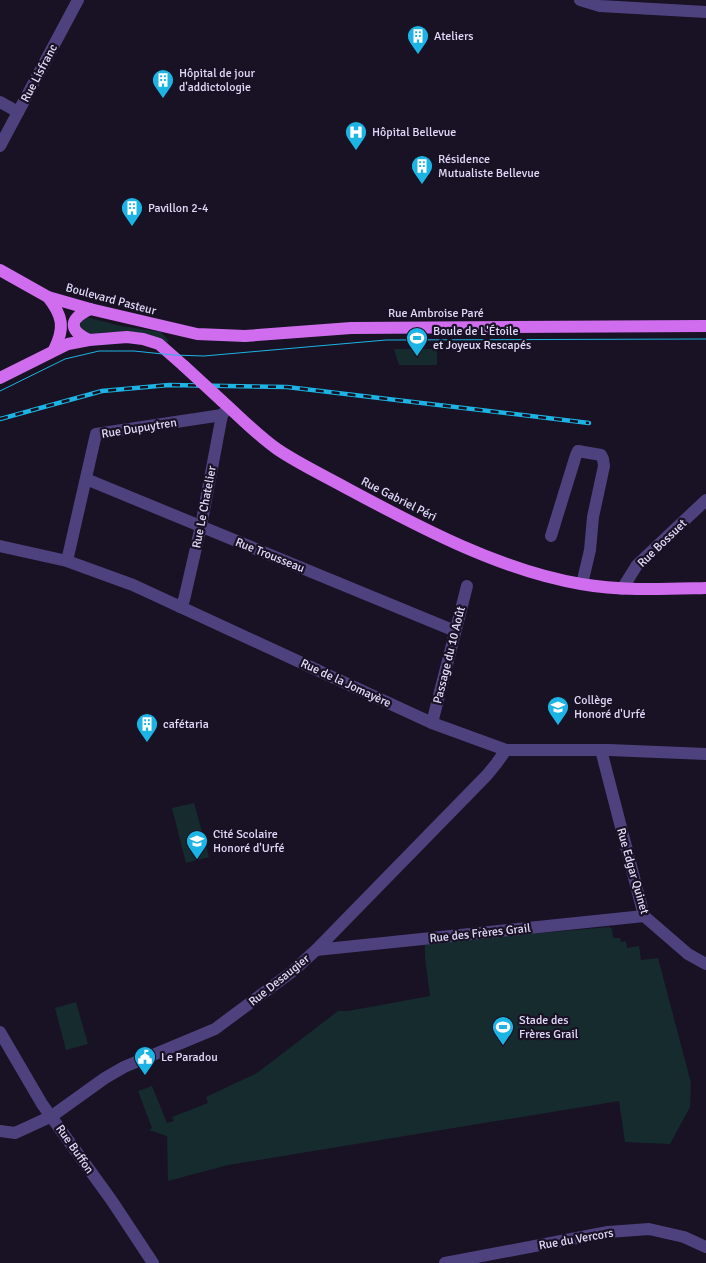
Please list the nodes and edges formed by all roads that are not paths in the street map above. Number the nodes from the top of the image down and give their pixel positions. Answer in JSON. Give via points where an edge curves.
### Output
{"nodes":[{"id":1,"x":78,"y":0,"type":"edge"},
{"id":2,"x":580,"y":0,"type":"edge"},
{"id":3,"x":706,"y":12,"type":"edge"},
{"id":4,"x":0,"y":102,"type":"edge"},
{"id":5,"x":18,"y":112,"type":"junction"},
{"id":6,"x":0,"y":146,"type":"edge"},
{"id":7,"x":0,"y":270,"type":"edge"},
{"id":8,"x":48,"y":297,"type":"junction"},
{"id":9,"x":90,"y":309,"type":"junction"},
{"id":10,"x":706,"y":326,"type":"edge"},
{"id":11,"x":167,"y":328,"type":"joint"},
{"id":12,"x":90,"y":340,"type":"junction"},
{"id":13,"x":54,"y":350,"type":"junction"},
{"id":14,"x":0,"y":378,"type":"edge"},
{"id":15,"x":224,"y":408,"type":"junction"},
{"id":16,"x":86,"y":479,"type":"junction"},
{"id":17,"x":706,"y":500,"type":"edge"},
{"id":18,"x":202,"y":526,"type":"junction"},
{"id":19,"x":552,"y":536,"type":"dead end"},
{"id":20,"x":0,"y":546,"type":"edge"},
{"id":21,"x":67,"y":561,"type":"junction"},
{"id":22,"x":582,"y":584,"type":"junction"},
{"id":23,"x":466,"y":586,"type":"dead end"},
{"id":24,"x":706,"y":588,"type":"edge"},
{"id":25,"x":622,"y":589,"type":"junction"},
{"id":26,"x":180,"y":607,"type":"junction"},
{"id":27,"x":454,"y":631,"type":"junction"},
{"id":28,"x":432,"y":723,"type":"junction"},
{"id":29,"x":506,"y":750,"type":"junction"},
{"id":30,"x":601,"y":750,"type":"junction"},
{"id":31,"x":706,"y":754,"type":"edge"},
{"id":32,"x":644,"y":916,"type":"junction"},
{"id":33,"x":316,"y":950,"type":"junction"},
{"id":34,"x":706,"y":964,"type":"edge"},
{"id":35,"x":0,"y":1032,"type":"edge"},
{"id":36,"x":52,"y":1116,"type":"junction"},
{"id":37,"x":0,"y":1131,"type":"edge"},
{"id":38,"x":706,"y":1247,"type":"edge"},
{"id":39,"x":153,"y":1263,"type":"edge"},
{"id":40,"x":445,"y":1263,"type":"edge"}],
"edges":[{"from":1,"to":5,"type":"street","name":"Rue Lisfranc"},
{"from":2,"to":3,"type":"street","via":[[600,6]]},
{"from":4,"to":5,"type":"street"},
{"from":5,"to":6,"type":"street","name":"Rue Lisfranc"},
{"from":7,"to":8,"type":"main road","name":"Boulevard Pasteur"},
{"from":8,"to":9,"type":"main road","name":"Boulevard Pasteur"},
{"from":8,"to":13,"type":"main road","name":"Boulevard Pasteur","via":[[61,319],[60,335]]},
{"from":9,"to":11,"type":"main road","name":"Boulevard Pasteur"},
{"from":9,"to":12,"type":"main road","via":[[76,318],[74,324],[75,331]]},
{"from":10,"to":11,"type":"main road","name":"Rue Ambroise Paré","via":[[351,328],[245,336],[196,334]]},
{"from":12,"to":13,"type":"main road"},
{"from":12,"to":15,"type":"main road","name":"Rue Gabriel Péri","bridge":true,"via":[[127,337],[159,344]]},
{"from":13,"to":14,"type":"main road"},
{"from":15,"to":16,"type":"street","name":"Rue Dupuytren","via":[[96,434]]},
{"from":15,"to":18,"type":"street","name":"Rue Le Chatelier"},
{"from":15,"to":22,"type":"main road","name":"Rue Gabriel Péri","via":[[278,450],[405,520],[510,565]]},
{"from":16,"to":18,"type":"street","name":"Rue Trousseau"},
{"from":16,"to":21,"type":"street","name":"Rue Dupuytren"},
{"from":17,"to":25,"type":"street","name":"Rue Bossuet","via":[[637,565]]},
{"from":18,"to":26,"type":"street","name":"Rue Le Chatelier"},
{"from":18,"to":27,"type":"street","name":"Rue Trousseau"},
{"from":19,"to":22,"type":"street","via":[[578,451],[600,455],[604,466]]},
{"from":20,"to":21,"type":"street","name":"Rue de la Jomayère"},
{"from":21,"to":26,"type":"street","name":"Rue de la Jomayère"},
{"from":22,"to":25,"type":"main road","name":"Rue Gabriel Péri"},
{"from":23,"to":27,"type":"street","name":"Passage du 10 Août"},
{"from":24,"to":25,"type":"main road","name":"Rue Gabriel Péri"},
{"from":26,"to":28,"type":"street","name":"Rue de la Jomayère"},
{"from":27,"to":28,"type":"street","name":"Passage du 10 Août"},
{"from":28,"to":29,"type":"street","name":"Rue de la Jomayère"},
{"from":29,"to":30,"type":"street","name":"Rue de la Jomayère"},
{"from":29,"to":33,"type":"street","name":"Rue Desaugier","via":[[487,775]]},
{"from":30,"to":31,"type":"street","name":"Rue de la Jomayère"},
{"from":30,"to":32,"type":"street","name":"Rue Edgar Quinet"},
{"from":32,"to":33,"type":"street","name":"Rue des Frères Grail"},
{"from":32,"to":34,"type":"street","name":"Rue Edgar Quinet","via":[[688,954]]},
{"from":33,"to":36,"type":"street","name":"Rue Desaugier","via":[[215,1029],[124,1067]]},
{"from":35,"to":36,"type":"street","name":"Rue Buffon"},
{"from":36,"to":37,"type":"street","name":"Rue Desaugier","via":[[15,1134]]},
{"from":36,"to":39,"type":"street","name":"Rue Buffon"},
{"from":38,"to":40,"type":"street","name":"Rue du Vercors","via":[[684,1237],[649,1229],[608,1232]]}]}
